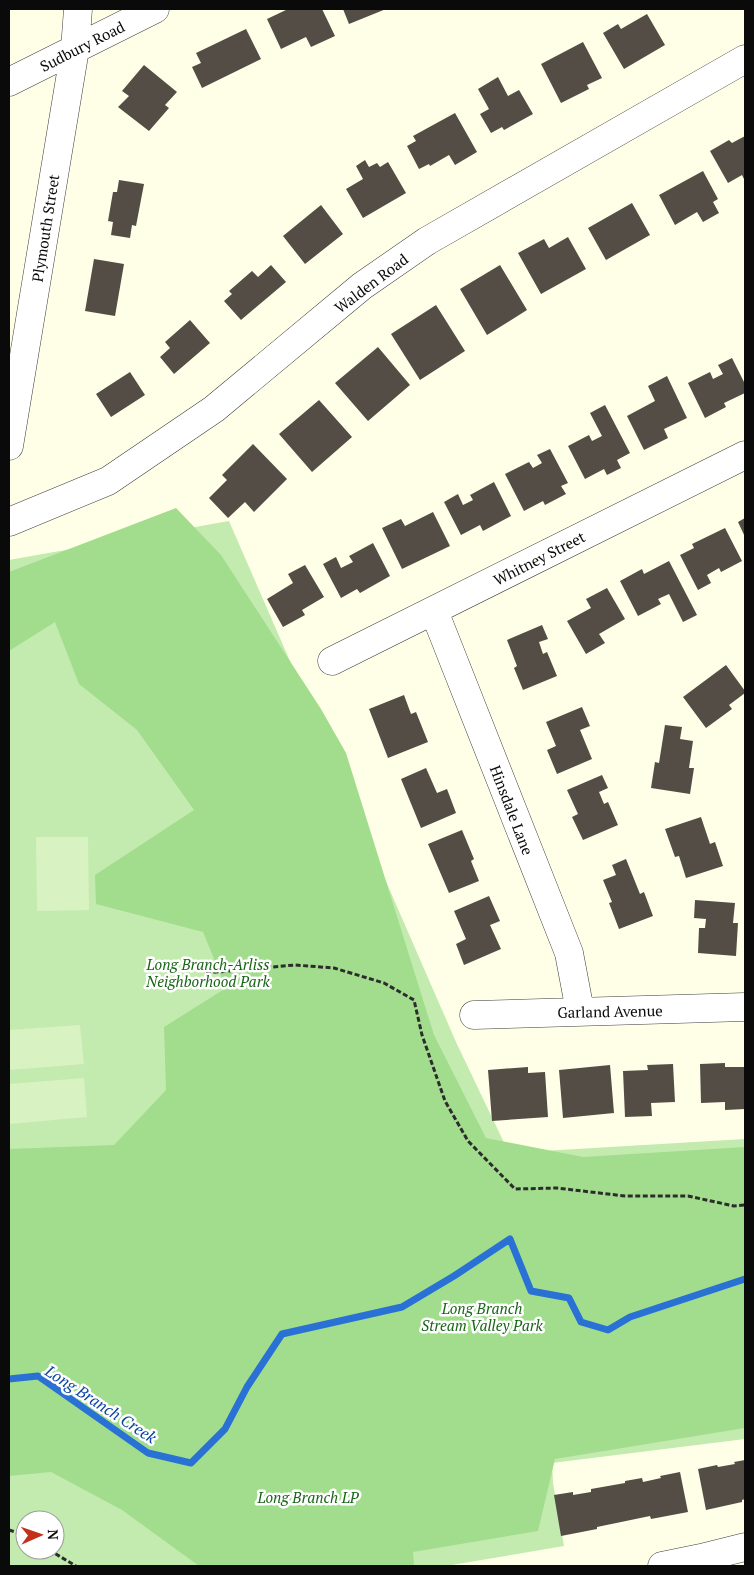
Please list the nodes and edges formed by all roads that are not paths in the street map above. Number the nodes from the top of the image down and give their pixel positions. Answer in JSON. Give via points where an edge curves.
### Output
{"nodes":[{"id":1,"x":78,"y":9,"type":"edge"},
{"id":2,"x":155,"y":9,"type":"edge"},
{"id":3,"x":75,"y":49,"type":"junction"},
{"id":4,"x":745,"y":59,"type":"edge"},
{"id":5,"x":9,"y":82,"type":"edge"},
{"id":6,"x":9,"y":446,"type":"edge"},
{"id":7,"x":745,"y":454,"type":"edge"},
{"id":8,"x":9,"y":522,"type":"edge"},
{"id":9,"x":434,"y":611,"type":"junction"},
{"id":10,"x":332,"y":662,"type":"dead end"},
{"id":11,"x":745,"y":1007,"type":"edge"},
{"id":12,"x":580,"y":1011,"type":"junction"},
{"id":13,"x":474,"y":1015,"type":"dead end"},
{"id":14,"x":745,"y":1547,"type":"edge"},
{"id":15,"x":699,"y":1563,"type":"edge"},
{"id":16,"x":662,"y":1566,"type":"edge"}],
"edges":[{"from":1,"to":3,"type":"street","name":"Plymouth Street"},
{"from":2,"to":3,"type":"street","name":"Sudbury Road"},
{"from":3,"to":5,"type":"street","name":"Sudbury Road"},
{"from":3,"to":6,"type":"street","name":"Plymouth Street"},
{"from":4,"to":8,"type":"street","name":"Walden Road","via":[[427,241],[362,286],[214,409],[108,481]]},
{"from":7,"to":9,"type":"street","name":"Whitney Street"},
{"from":9,"to":10,"type":"street","name":"Whitney Street"},
{"from":9,"to":12,"type":"street","name":"Hinsdale Lane","via":[[569,952]]},
{"from":11,"to":12,"type":"street","name":"Garland Avenue"},
{"from":12,"to":13,"type":"street","name":"Garland Avenue"},
{"from":14,"to":15,"type":"street"},
{"from":15,"to":16,"type":"street"}]}
